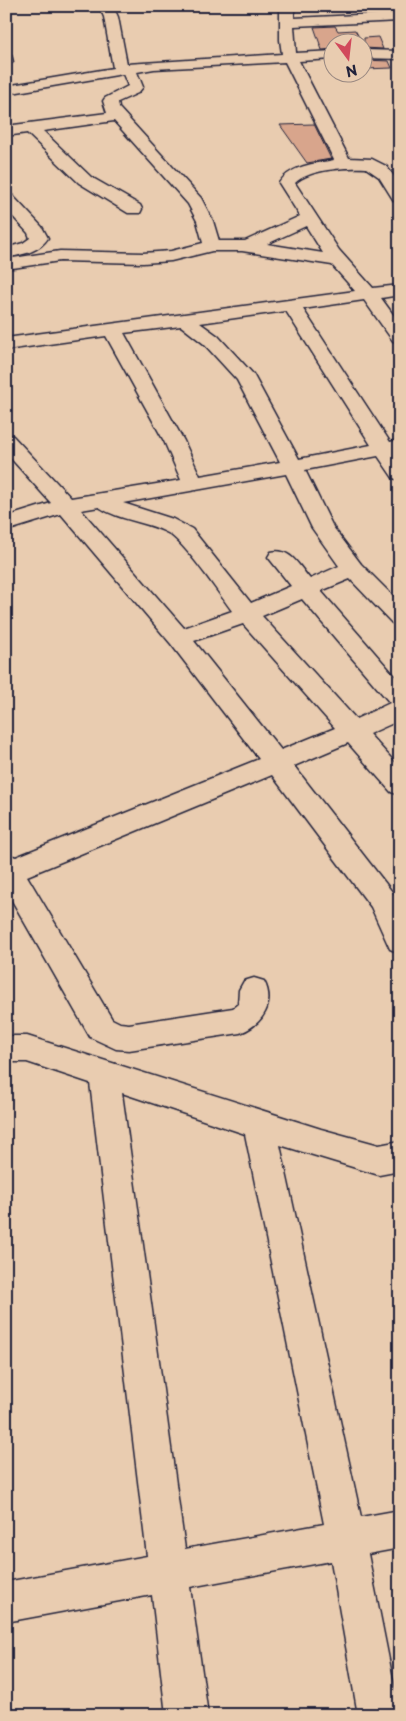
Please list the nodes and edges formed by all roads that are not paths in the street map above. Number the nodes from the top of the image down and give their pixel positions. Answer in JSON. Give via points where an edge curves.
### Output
{"nodes":[{"id":1,"x":106,"y":6,"type":"edge"},
{"id":2,"x":287,"y":6,"type":"edge"},
{"id":3,"x":400,"y":18,"type":"edge"},
{"id":4,"x":287,"y":22,"type":"junction"},
{"id":5,"x":374,"y":54,"type":"edge"},
{"id":6,"x":324,"y":55,"type":"edge"},
{"id":7,"x":400,"y":55,"type":"edge"},
{"id":8,"x":290,"y":57,"type":"junction"},
{"id":9,"x":125,"y":69,"type":"junction"},
{"id":10,"x":6,"y":90,"type":"edge"},
{"id":11,"x":118,"y":116,"type":"junction"},
{"id":12,"x":30,"y":128,"type":"junction"},
{"id":13,"x":6,"y":131,"type":"edge"},
{"id":14,"x":344,"y":164,"type":"junction"},
{"id":15,"x":400,"y":197,"type":"edge"},
{"id":16,"x":6,"y":199,"type":"edge"},
{"id":17,"x":134,"y":209,"type":"dead end"},
{"id":18,"x":309,"y":218,"type":"junction"},
{"id":19,"x":212,"y":246,"type":"junction"},
{"id":20,"x":248,"y":246,"type":"junction"},
{"id":21,"x":6,"y":253,"type":"edge"},
{"id":22,"x":338,"y":261,"type":"junction"},
{"id":23,"x":6,"y":264,"type":"edge"},
{"id":24,"x":400,"y":290,"type":"edge"},
{"id":25,"x":369,"y":295,"type":"junction"},
{"id":26,"x":292,"y":306,"type":"junction"},
{"id":27,"x":185,"y":320,"type":"junction"},
{"id":28,"x":112,"y":329,"type":"junction"},
{"id":29,"x":400,"y":337,"type":"edge"},
{"id":30,"x":6,"y":344,"type":"edge"},
{"id":31,"x":6,"y":440,"type":"edge"},
{"id":32,"x":392,"y":447,"type":"edge"},
{"id":33,"x":293,"y":466,"type":"junction"},
{"id":34,"x":400,"y":474,"type":"edge"},
{"id":35,"x":193,"y":484,"type":"junction"},
{"id":36,"x":104,"y":500,"type":"junction"},
{"id":37,"x":64,"y":506,"type":"junction"},
{"id":38,"x":6,"y":524,"type":"edge"},
{"id":39,"x":279,"y":557,"type":"dead end"},
{"id":40,"x":353,"y":569,"type":"junction"},
{"id":41,"x":305,"y":588,"type":"junction"},
{"id":42,"x":247,"y":614,"type":"junction"},
{"id":43,"x":400,"y":617,"type":"edge"},
{"id":44,"x":179,"y":638,"type":"junction"},
{"id":45,"x":400,"y":699,"type":"edge"},
{"id":46,"x":400,"y":708,"type":"edge"},
{"id":47,"x":353,"y":731,"type":"junction"},
{"id":48,"x":278,"y":763,"type":"junction"},
{"id":49,"x":400,"y":785,"type":"edge"},
{"id":50,"x":8,"y":870,"type":"edge"},
{"id":51,"x":400,"y":941,"type":"edge"},
{"id":52,"x":254,"y":990,"type":"dead end"},
{"id":53,"x":6,"y":1050,"type":"edge"},
{"id":54,"x":104,"y":1074,"type":"junction"},
{"id":55,"x":259,"y":1124,"type":"junction"},
{"id":56,"x":400,"y":1156,"type":"edge"},
{"id":57,"x":400,"y":1529,"type":"edge"},
{"id":58,"x":346,"y":1539,"type":"junction"},
{"id":59,"x":170,"y":1572,"type":"junction"},
{"id":60,"x":6,"y":1602,"type":"edge"},
{"id":61,"x":187,"y":1715,"type":"edge"},
{"id":62,"x":379,"y":1715,"type":"edge"}],
"edges":[{"from":1,"to":9,"type":"street","via":[[115,45]]},
{"from":2,"to":4,"type":"street"},
{"from":3,"to":4,"type":"street"},
{"from":4,"to":8,"type":"street"},
{"from":5,"to":7,"type":"street"},
{"from":6,"to":8,"type":"street"},
{"from":8,"to":9,"type":"street"},
{"from":8,"to":14,"type":"street"},
{"from":9,"to":10,"type":"street"},
{"from":9,"to":11,"type":"street","via":[[136,87],[110,101]]},
{"from":11,"to":12,"type":"street"},
{"from":11,"to":19,"type":"street","via":[[195,202]]},
{"from":12,"to":13,"type":"street"},
{"from":12,"to":17,"type":"street","via":[[85,180]]},
{"from":14,"to":15,"type":"street","via":[[374,164]]},
{"from":14,"to":18,"type":"street","via":[[306,171],[290,178],[289,188]]},
{"from":16,"to":21,"type":"street","via":[[39,238],[29,247]]},
{"from":18,"to":20,"type":"street"},
{"from":18,"to":22,"type":"street"},
{"from":19,"to":20,"type":"street"},
{"from":19,"to":23,"type":"street","via":[[171,256],[60,256]]},
{"from":20,"to":22,"type":"street"},
{"from":22,"to":25,"type":"street"},
{"from":24,"to":25,"type":"street"},
{"from":25,"to":26,"type":"street"},
{"from":25,"to":29,"type":"street"},
{"from":26,"to":27,"type":"street"},
{"from":26,"to":32,"type":"street"},
{"from":27,"to":28,"type":"street"},
{"from":27,"to":33,"type":"street","via":[[211,340],[246,378]]},
{"from":28,"to":30,"type":"street"},
{"from":28,"to":35,"type":"street","via":[[174,441]]},
{"from":31,"to":37,"type":"street"},
{"from":32,"to":33,"type":"street"},
{"from":32,"to":34,"type":"street"},
{"from":33,"to":35,"type":"street"},
{"from":33,"to":40,"type":"street","via":[[323,528]]},
{"from":35,"to":36,"type":"street"},
{"from":36,"to":37,"type":"street"},
{"from":36,"to":42,"type":"street","via":[[126,513],[178,528]]},
{"from":37,"to":38,"type":"street"},
{"from":37,"to":44,"type":"street"},
{"from":39,"to":41,"type":"street"},
{"from":40,"to":41,"type":"street"},
{"from":40,"to":43,"type":"street"},
{"from":41,"to":42,"type":"street"},
{"from":41,"to":45,"type":"street"},
{"from":42,"to":44,"type":"street"},
{"from":42,"to":47,"type":"street"},
{"from":44,"to":48,"type":"street"},
{"from":46,"to":47,"type":"street"},
{"from":47,"to":48,"type":"street"},
{"from":47,"to":49,"type":"street"},
{"from":48,"to":50,"type":"street"},
{"from":48,"to":51,"type":"street","via":[[383,901]]},
{"from":50,"to":52,"type":"street","via":[[101,1028],[116,1036],[129,1037],[240,1020],[250,1013]]},
{"from":53,"to":54,"type":"street","via":[[28,1049]]},
{"from":54,"to":55,"type":"street"},
{"from":54,"to":59,"type":"street"},
{"from":55,"to":56,"type":"street","via":[[380,1160]]},
{"from":55,"to":58,"type":"street"},
{"from":57,"to":58,"type":"street"},
{"from":58,"to":59,"type":"street"},
{"from":58,"to":62,"type":"street"},
{"from":59,"to":60,"type":"street"},
{"from":59,"to":61,"type":"street"}]}
